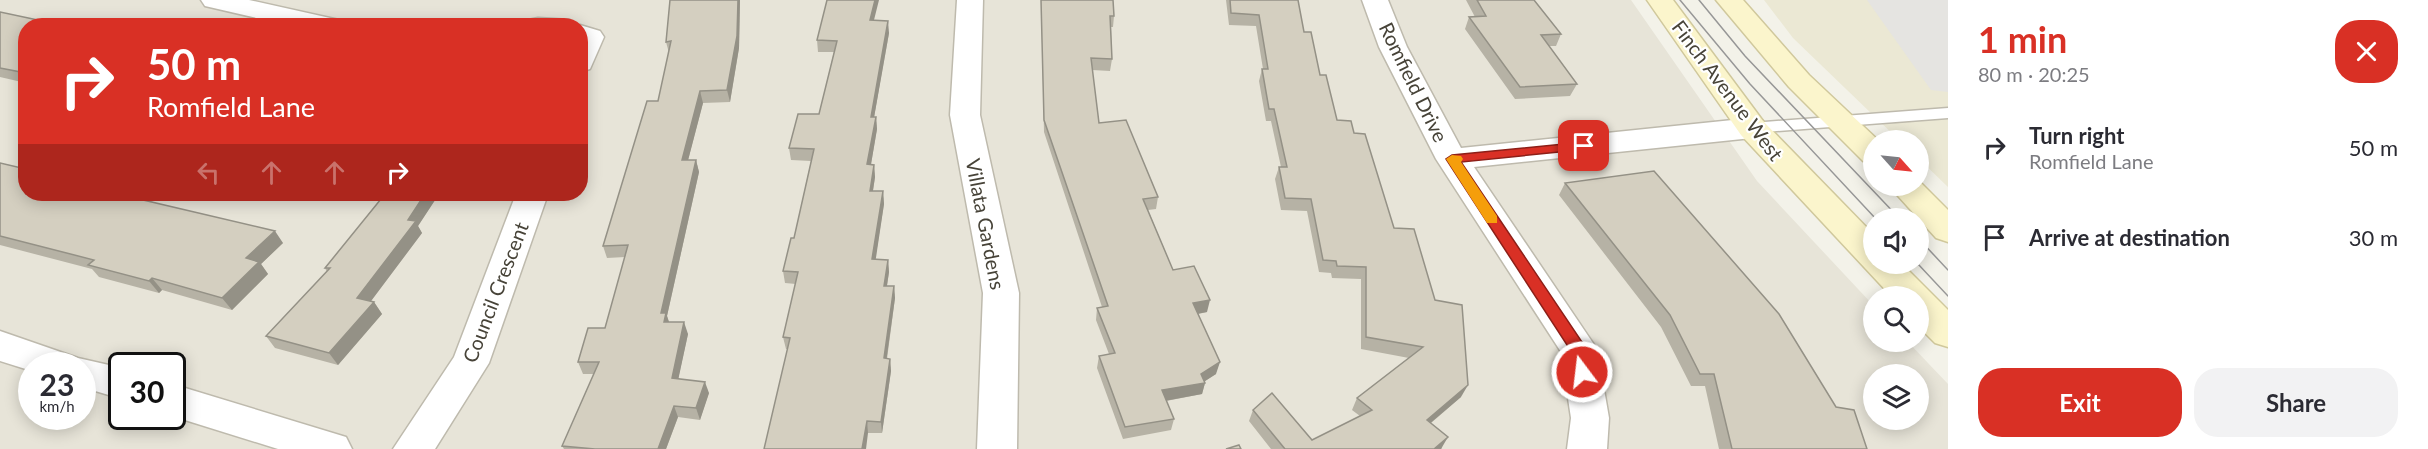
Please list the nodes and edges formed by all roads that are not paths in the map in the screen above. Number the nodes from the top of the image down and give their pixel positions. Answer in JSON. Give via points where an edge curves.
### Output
{"nodes":[{"id":1,"x":214,"y":0,"type":"edge"},
{"id":2,"x":970,"y":0,"type":"edge"},
{"id":3,"x":1375,"y":0,"type":"edge"},
{"id":4,"x":1660,"y":0,"type":"edge"},
{"id":5,"x":1728,"y":0,"type":"edge"},
{"id":6,"x":294,"y":18,"type":"edge"},
{"id":7,"x":1948,"y":113,"type":"edge"},
{"id":8,"x":1840,"y":120,"type":"junction"},
{"id":9,"x":1752,"y":128,"type":"junction"},
{"id":10,"x":1863,"y":143,"type":"edge"},
{"id":11,"x":1452,"y":159,"type":"junction"},
{"id":12,"x":1915,"y":196,"type":"edge"},
{"id":13,"x":529,"y":201,"type":"edge"},
{"id":14,"x":1948,"y":230,"type":"edge"},
{"id":15,"x":1863,"y":244,"type":"edge"},
{"id":16,"x":1891,"y":274,"type":"edge"},
{"id":17,"x":1902,"y":286,"type":"edge"},
{"id":18,"x":1929,"y":314,"type":"edge"},
{"id":19,"x":1948,"y":333,"type":"edge"},
{"id":20,"x":0,"y":346,"type":"edge"},
{"id":21,"x":19,"y":352,"type":"edge"},
{"id":22,"x":186,"y":404,"type":"edge"},
{"id":23,"x":332,"y":449,"type":"edge"},
{"id":24,"x":413,"y":449,"type":"edge"},
{"id":25,"x":996,"y":449,"type":"edge"},
{"id":26,"x":1587,"y":449,"type":"edge"}],
"edges":[{"from":1,"to":6,"type":"street"},
{"from":2,"to":25,"type":"street","name":"Villata Gardens","via":[[965,115],[1001,292]]},
{"from":3,"to":11,"type":"street","name":"Romfield Drive","via":[[1393,47]]},
{"from":4,"to":9,"type":"main road","name":"Finch Avenue West"},
{"from":5,"to":8,"type":"main road","via":[[1799,81]]},
{"from":7,"to":8,"type":"lane"},
{"from":8,"to":9,"type":"lane"},
{"from":8,"to":10,"type":"main road"},
{"from":9,"to":11,"type":"street"},
{"from":9,"to":15,"type":"main road","name":"Finch Avenue West"},
{"from":11,"to":26,"type":"street","name":"Romfield Drive","via":[[1579,349],[1590,418]]},
{"from":12,"to":14,"type":"main road"},
{"from":13,"to":24,"type":"street","name":"Council Crescent","via":[[470,363]]},
{"from":16,"to":17,"type":"main road"},
{"from":18,"to":19,"type":"main road"},
{"from":20,"to":21,"type":"street"},
{"from":22,"to":23,"type":"street"}]}
